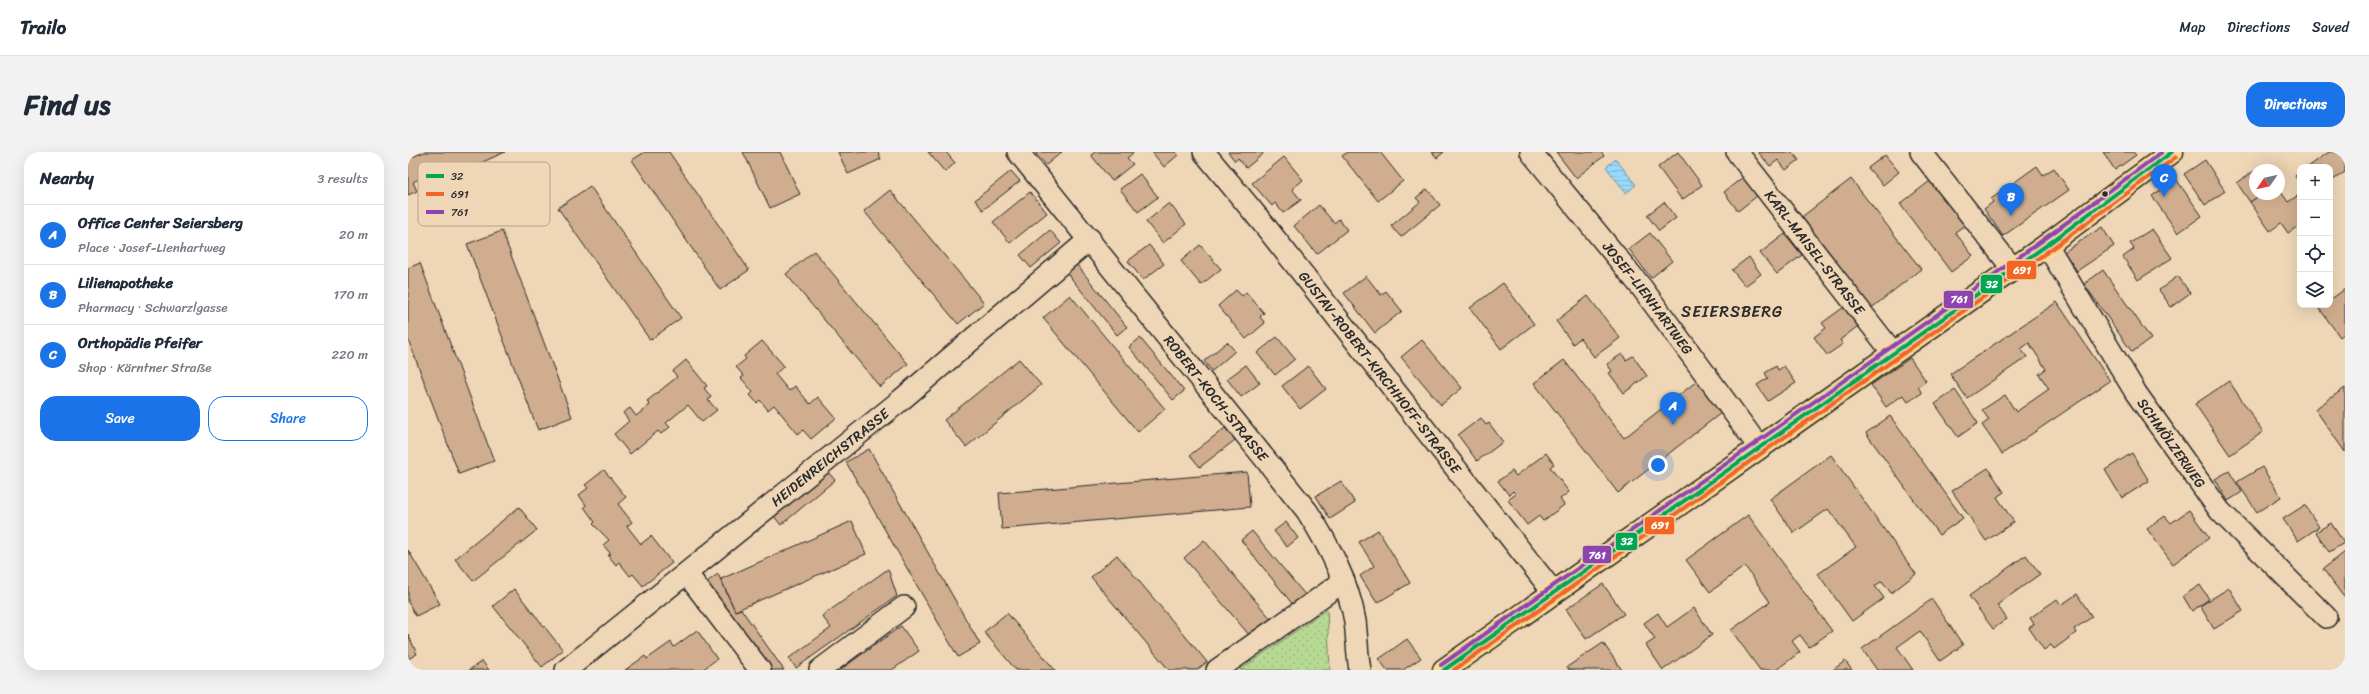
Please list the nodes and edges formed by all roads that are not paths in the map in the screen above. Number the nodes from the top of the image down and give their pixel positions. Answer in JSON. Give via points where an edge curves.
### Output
{"nodes":[{"id":1,"x":1018,"y":152,"type":"edge"},
{"id":2,"x":1204,"y":152,"type":"edge"},
{"id":3,"x":1531,"y":152,"type":"edge"},
{"id":4,"x":1737,"y":152,"type":"edge"},
{"id":5,"x":1921,"y":152,"type":"edge"},
{"id":6,"x":2166,"y":154,"type":"edge"},
{"id":7,"x":1090,"y":239,"type":"junction"},
{"id":8,"x":2047,"y":246,"type":"junction"},
{"id":9,"x":2012,"y":269,"type":"junction"},
{"id":10,"x":1893,"y":353,"type":"junction"},
{"id":11,"x":1760,"y":447,"type":"junction"},
{"id":12,"x":687,"y":574,"type":"junction"},
{"id":13,"x":1344,"y":581,"type":"junction"},
{"id":14,"x":1554,"y":593,"type":"junction"},
{"id":15,"x":904,"y":607,"type":"dead end"},
{"id":16,"x":2326,"y":617,"type":"dead end"},
{"id":17,"x":566,"y":670,"type":"edge"},
{"id":18,"x":760,"y":670,"type":"edge"},
{"id":19,"x":820,"y":670,"type":"edge"},
{"id":20,"x":1217,"y":670,"type":"edge"},
{"id":21,"x":1360,"y":670,"type":"edge"},
{"id":22,"x":1444,"y":670,"type":"edge"}],
"edges":[{"from":1,"to":7,"type":"street","name":"ROBERT-KOCH-STRASSE"},
{"from":2,"to":14,"type":"street","name":"GUSTAV-ROBERT-KIRCHHOFF-STRASSE"},
{"from":3,"to":11,"type":"street","name":"JOSEF-LIENHARTWEG","via":[[1642,288]]},
{"from":4,"to":10,"type":"street","name":"KARL-MAISEL-STRASSE"},
{"from":5,"to":9,"type":"street"},
{"from":6,"to":8,"type":"main road"},
{"from":7,"to":12,"type":"street","name":"HEIDENREICHSTRASSE","via":[[901,400]]},
{"from":7,"to":13,"type":"street","name":"ROBERT-KOCH-STRASSE","via":[[1307,510],[1325,539]]},
{"from":8,"to":9,"type":"main road"},
{"from":8,"to":16,"type":"street","name":"SCHMÖLZERWEG","via":[[2136,393],[2220,511]]},
{"from":9,"to":10,"type":"main road"},
{"from":10,"to":11,"type":"main road"},
{"from":11,"to":14,"type":"main road"},
{"from":12,"to":17,"type":"street","name":"HEIDENREICHSTRASSE"},
{"from":12,"to":18,"type":"street"},
{"from":13,"to":20,"type":"street"},
{"from":13,"to":21,"type":"street","name":"ROBERT-KOCH-STRASSE","via":[[1354,620]]},
{"from":14,"to":22,"type":"main road"},
{"from":15,"to":19,"type":"street"}]}
